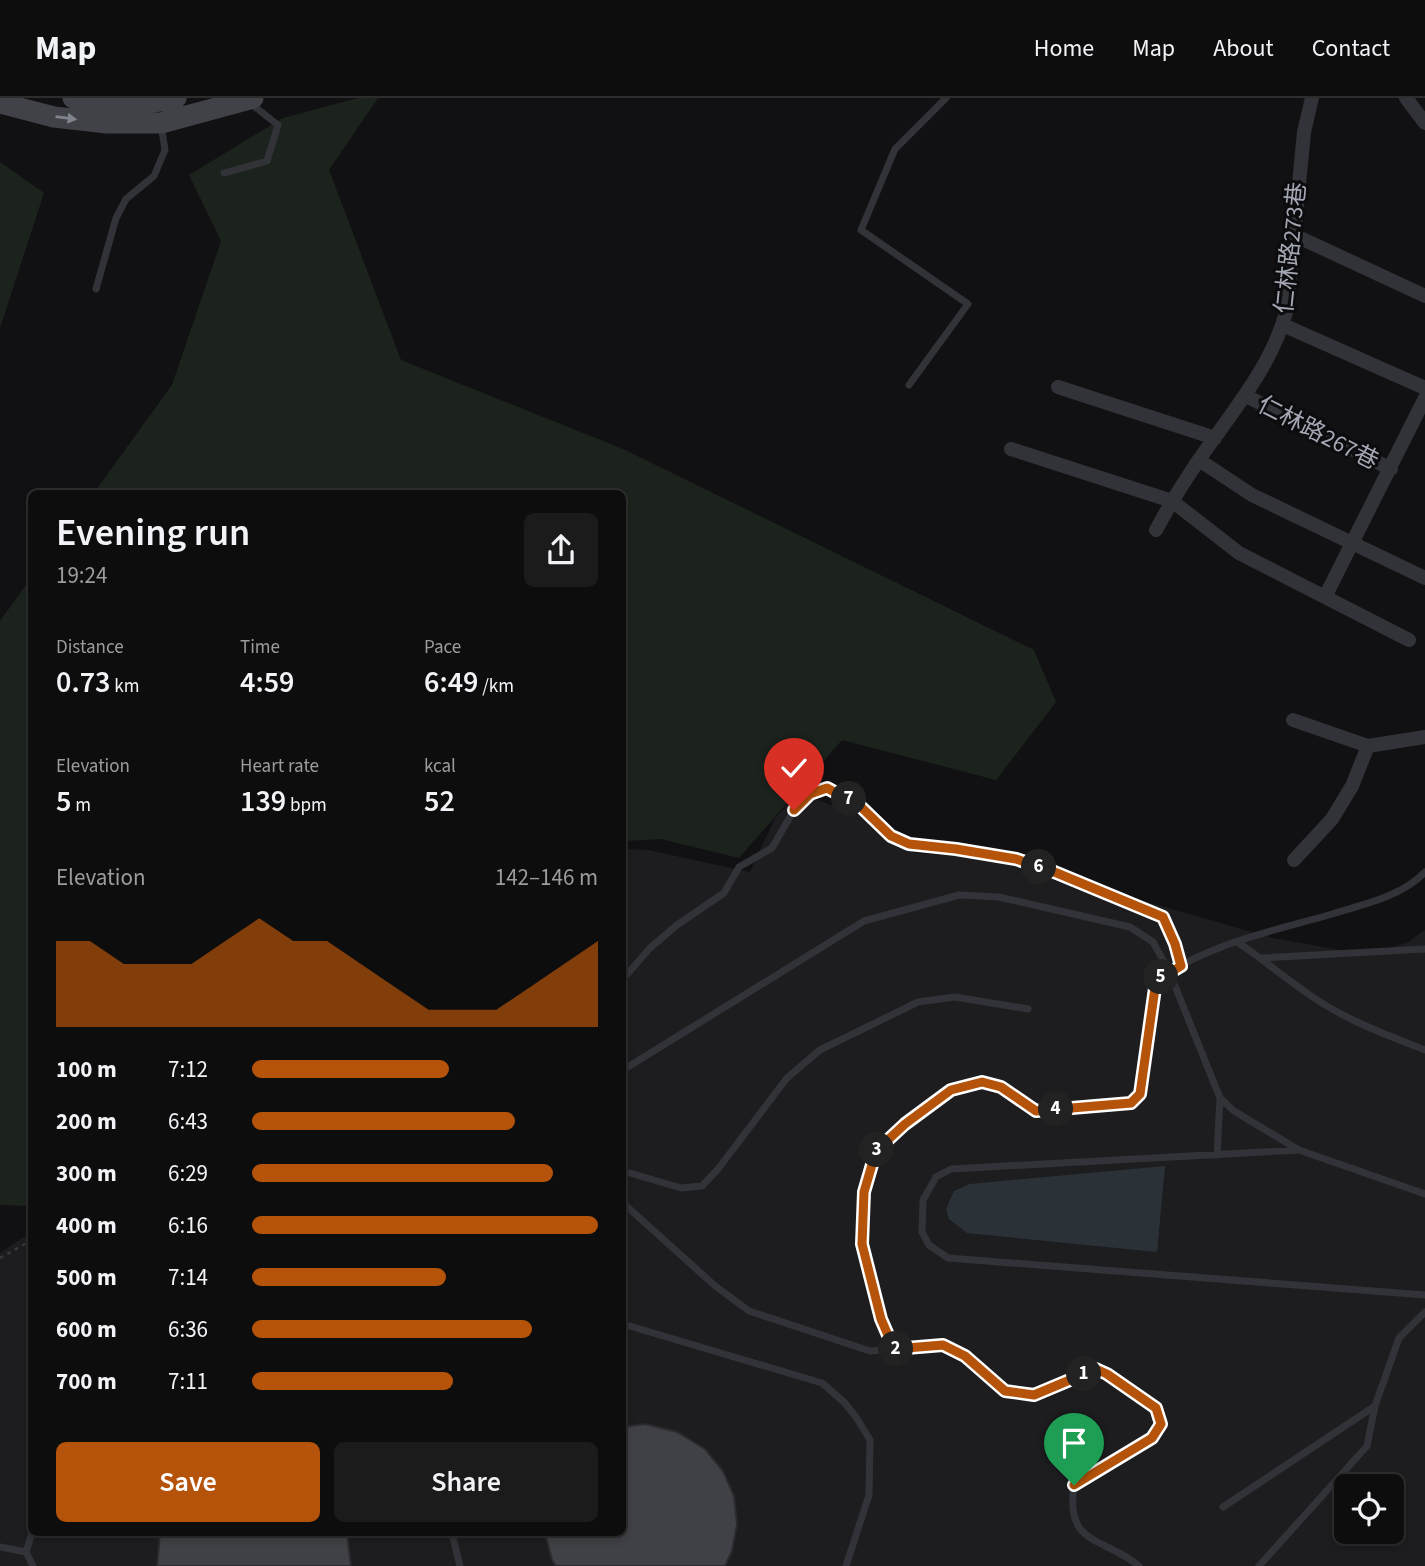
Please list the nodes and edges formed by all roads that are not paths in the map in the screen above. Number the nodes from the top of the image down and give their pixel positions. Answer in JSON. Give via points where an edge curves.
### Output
{"nodes":[{"id":1,"x":73,"y":98,"type":"edge"},
{"id":2,"x":946,"y":98,"type":"edge"},
{"id":3,"x":1312,"y":98,"type":"edge"},
{"id":4,"x":1406,"y":98,"type":"edge"},
{"id":5,"x":250,"y":99,"type":"edge"},
{"id":6,"x":0,"y":103,"type":"edge"},
{"id":7,"x":165,"y":108,"type":"edge"},
{"id":8,"x":1425,"y":123,"type":"edge"},
{"id":9,"x":224,"y":173,"type":"dead end"},
{"id":10,"x":1294,"y":235,"type":"junction"},
{"id":11,"x":96,"y":289,"type":"dead end"},
{"id":12,"x":1425,"y":296,"type":"edge"},
{"id":13,"x":1283,"y":325,"type":"junction"},
{"id":14,"x":909,"y":385,"type":"dead end"},
{"id":15,"x":1058,"y":387,"type":"dead end"},
{"id":16,"x":1425,"y":388,"type":"edge"},
{"id":17,"x":1246,"y":396,"type":"junction"},
{"id":18,"x":1425,"y":398,"type":"edge"},
{"id":19,"x":1215,"y":438,"type":"junction"},
{"id":20,"x":1011,"y":450,"type":"dead end"},
{"id":21,"x":1199,"y":460,"type":"junction"},
{"id":22,"x":1391,"y":469,"type":"junction"},
{"id":23,"x":1172,"y":501,"type":"junction"},
{"id":24,"x":1156,"y":530,"type":"dead end"},
{"id":25,"x":1351,"y":543,"type":"junction"},
{"id":26,"x":1425,"y":578,"type":"edge"},
{"id":27,"x":1326,"y":595,"type":"junction"},
{"id":28,"x":1409,"y":640,"type":"dead end"},
{"id":29,"x":1293,"y":720,"type":"dead end"},
{"id":30,"x":1425,"y":737,"type":"edge"},
{"id":31,"x":1368,"y":746,"type":"junction"},
{"id":32,"x":1294,"y":860,"type":"dead end"},
{"id":33,"x":1425,"y":872,"type":"edge"},
{"id":34,"x":1237,"y":942,"type":"junction"},
{"id":35,"x":1425,"y":949,"type":"edge"},
{"id":36,"x":1262,"y":958,"type":"junction"},
{"id":37,"x":1181,"y":966,"type":"junction"},
{"id":38,"x":1169,"y":971,"type":"junction"},
{"id":39,"x":626,"y":976,"type":"edge"},
{"id":40,"x":1028,"y":1009,"type":"dead end"},
{"id":41,"x":1425,"y":1050,"type":"edge"},
{"id":42,"x":626,"y":1068,"type":"edge"},
{"id":43,"x":1220,"y":1098,"type":"junction"},
{"id":44,"x":1299,"y":1150,"type":"junction"},
{"id":45,"x":1217,"y":1155,"type":"junction"},
{"id":46,"x":626,"y":1172,"type":"edge"},
{"id":47,"x":1425,"y":1194,"type":"edge"},
{"id":48,"x":626,"y":1206,"type":"edge"},
{"id":49,"x":1425,"y":1295,"type":"edge"},
{"id":50,"x":1425,"y":1312,"type":"edge"},
{"id":51,"x":626,"y":1325,"type":"edge"},
{"id":52,"x":894,"y":1349,"type":"junction"},
{"id":53,"x":1375,"y":1406,"type":"junction"},
{"id":54,"x":1223,"y":1507,"type":"dead end"},
{"id":55,"x":31,"y":1536,"type":"edge"},
{"id":56,"x":453,"y":1536,"type":"edge"},
{"id":57,"x":0,"y":1547,"type":"edge"},
{"id":58,"x":26,"y":1552,"type":"junction"},
{"id":59,"x":33,"y":1566,"type":"edge"},
{"id":60,"x":460,"y":1566,"type":"edge"},
{"id":61,"x":846,"y":1566,"type":"edge"},
{"id":62,"x":1139,"y":1566,"type":"edge"},
{"id":63,"x":1259,"y":1566,"type":"edge"}],
"edges":[{"from":1,"to":7,"type":"main road"},
{"from":2,"to":14,"type":"lane","via":[[895,149],[861,230],[968,304]]},
{"from":3,"to":10,"type":"street","name":"仁林路273巷","via":[[1304,132]]},
{"from":4,"to":8,"type":"street"},
{"from":5,"to":7,"type":"main road"},
{"from":5,"to":9,"type":"lane","via":[[278,125],[267,161]]},
{"from":6,"to":7,"type":"main road","one_way":true,"via":[[54,117],[107,123]]},
{"from":7,"to":11,"type":"lane","via":[[164,150],[154,176],[126,199],[116,218]]},
{"from":10,"to":12,"type":"street"},
{"from":10,"to":13,"type":"street","name":"仁林路273巷"},
{"from":13,"to":16,"type":"street"},
{"from":13,"to":17,"type":"street","name":"仁林路273巷"},
{"from":15,"to":19,"type":"street"},
{"from":17,"to":19,"type":"street","name":"仁林路273巷"},
{"from":17,"to":22,"type":"street","name":"仁林路267巷"},
{"from":18,"to":22,"type":"street","name":"仁林路267巷"},
{"from":19,"to":21,"type":"street","name":"仁林路273巷"},
{"from":20,"to":23,"type":"street"},
{"from":21,"to":23,"type":"street","name":"仁林路273巷"},
{"from":21,"to":25,"type":"street","via":[[1252,495]]},
{"from":22,"to":25,"type":"street","name":"仁林路267巷"},
{"from":23,"to":24,"type":"street","name":"仁林路273巷"},
{"from":23,"to":27,"type":"street","via":[[1239,552]]},
{"from":25,"to":26,"type":"street"},
{"from":25,"to":27,"type":"street","name":"仁林路267巷"},
{"from":27,"to":28,"type":"street"},
{"from":29,"to":31,"type":"street"},
{"from":30,"to":31,"type":"street"},
{"from":31,"to":32,"type":"street","via":[[1332,819]]},
{"from":33,"to":34,"type":"lane","via":[[1415,883],[1379,900]]},
{"from":34,"to":36,"type":"lane"},
{"from":34,"to":37,"type":"lane"},
{"from":35,"to":36,"type":"lane"},
{"from":36,"to":41,"type":"lane","via":[[1308,994],[1358,1023]]},
{"from":37,"to":38,"type":"lane"},
{"from":37,"to":39,"type":"lane","via":[[1163,917],[1016,859],[909,844],[891,836],[860,806],[827,788],[810,794],[794,810],[772,848],[739,867],[724,893],[677,925]]},
{"from":38,"to":42,"type":"lane","via":[[1153,942],[1130,927],[999,897],[959,895],[863,922]]},
{"from":38,"to":43,"type":"lane"},
{"from":38,"to":52,"type":"lane","via":[[1156,981],[1140,1094],[1131,1103],[1036,1111],[1001,1087],[982,1082],[951,1090],[876,1151],[864,1192],[862,1244],[881,1319]]},
{"from":40,"to":46,"type":"lane","via":[[955,997],[918,1002],[820,1050],[795,1071],[702,1186],[681,1188]]},
{"from":43,"to":44,"type":"lane"},
{"from":43,"to":45,"type":"lane"},
{"from":44,"to":45,"type":"lane"},
{"from":44,"to":47,"type":"lane"},
{"from":45,"to":49,"type":"lane","via":[[951,1169],[936,1177],[923,1200],[922,1232],[929,1245],[948,1258]]},
{"from":48,"to":52,"type":"lane","via":[[749,1311],[870,1351]]},
{"from":50,"to":53,"type":"lane","via":[[1399,1338]]},
{"from":51,"to":61,"type":"lane","via":[[822,1383],[844,1402],[870,1440],[869,1495]]},
{"from":52,"to":62,"type":"lane","via":[[943,1345],[965,1356],[1005,1391],[1034,1395],[1096,1369],[1156,1408],[1161,1424],[1152,1438],[1074,1485],[1076,1524],[1090,1539]]},
{"from":53,"to":54,"type":"lane"},
{"from":53,"to":63,"type":"lane","via":[[1367,1446]]},
{"from":55,"to":58,"type":"lane"},
{"from":56,"to":60,"type":"lane"},
{"from":57,"to":58,"type":"lane"},
{"from":58,"to":59,"type":"lane"}]}
